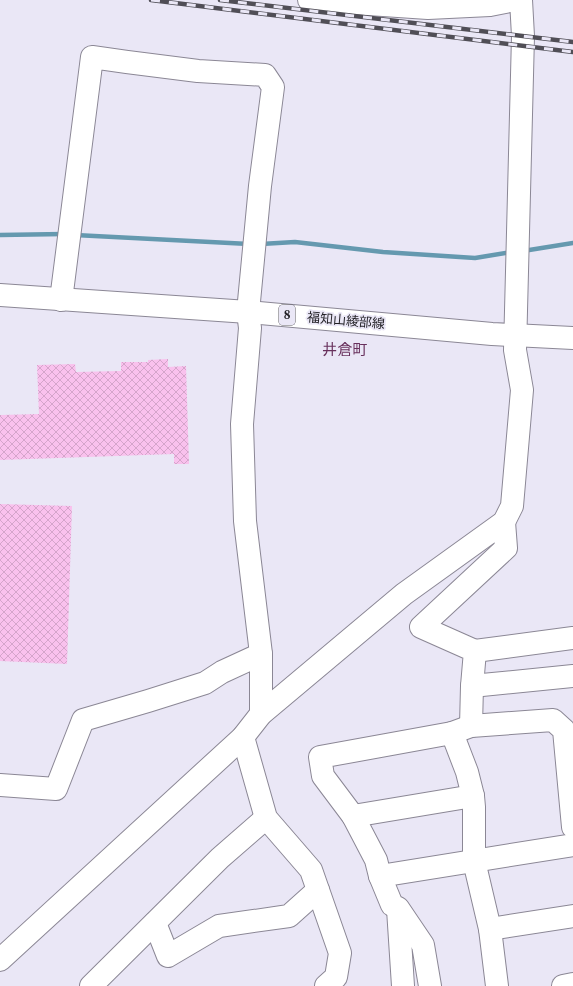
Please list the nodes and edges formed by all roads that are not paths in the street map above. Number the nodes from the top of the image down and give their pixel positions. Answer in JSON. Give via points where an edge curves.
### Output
{"nodes":[{"id":1,"x":309,"y":0,"type":"edge"},
{"id":2,"x":515,"y":0,"type":"edge"},
{"id":3,"x":521,"y":0,"type":"edge"},
{"id":4,"x":0,"y":295,"type":"edge"},
{"id":5,"x":62,"y":300,"type":"junction"},
{"id":6,"x":248,"y":312,"type":"junction"},
{"id":7,"x":515,"y":335,"type":"junction"},
{"id":8,"x":573,"y":338,"type":"edge"},
{"id":9,"x":504,"y":522,"type":"junction"},
{"id":10,"x":573,"y":638,"type":"edge"},
{"id":11,"x":475,"y":651,"type":"junction"},
{"id":12,"x":261,"y":654,"type":"junction"},
{"id":13,"x":573,"y":676,"type":"edge"},
{"id":14,"x":472,"y":686,"type":"junction"},
{"id":15,"x":261,"y":714,"type":"junction"},
{"id":16,"x":568,"y":729,"type":"edge"},
{"id":17,"x":461,"y":730,"type":"junction"},
{"id":18,"x":243,"y":737,"type":"junction"},
{"id":19,"x":0,"y":785,"type":"edge"},
{"id":20,"x":473,"y":796,"type":"junction"},
{"id":21,"x":353,"y":816,"type":"junction"},
{"id":22,"x":266,"y":818,"type":"junction"},
{"id":23,"x":573,"y":827,"type":"edge"},
{"id":24,"x":573,"y":845,"type":"edge"},
{"id":25,"x":474,"y":861,"type":"junction"},
{"id":26,"x":380,"y":876,"type":"junction"},
{"id":27,"x":318,"y":890,"type":"junction"},
{"id":28,"x":398,"y":908,"type":"junction"},
{"id":29,"x":573,"y":916,"type":"edge"},
{"id":30,"x":155,"y":922,"type":"junction"},
{"id":31,"x":490,"y":929,"type":"junction"},
{"id":32,"x":0,"y":960,"type":"edge"},
{"id":33,"x":573,"y":984,"type":"edge"},
{"id":34,"x":91,"y":986,"type":"edge"},
{"id":35,"x":326,"y":986,"type":"edge"},
{"id":36,"x":403,"y":986,"type":"edge"},
{"id":37,"x":430,"y":986,"type":"edge"},
{"id":38,"x":497,"y":986,"type":"edge"},
{"id":39,"x":563,"y":986,"type":"edge"}],
"edges":[{"from":1,"to":2,"type":"street","via":[[428,8],[490,5]]},
{"from":3,"to":7,"type":"street","via":[[523,36]]},
{"from":4,"to":5,"type":"street","name":"福知山綾部線","number":"8"},
{"from":5,"to":6,"type":"street","name":"福知山綾部線","number":"8"},
{"from":5,"to":6,"type":"street","via":[[92,57],[198,71],[265,75],[273,88],[260,186]]},
{"from":6,"to":7,"type":"street","name":"福知山綾部線","number":"8"},
{"from":6,"to":12,"type":"street","via":[[250,328],[242,424],[245,521]]},
{"from":7,"to":8,"type":"street","name":"福知山綾部線","number":"8"},
{"from":7,"to":9,"type":"street","via":[[522,390],[512,506]]},
{"from":9,"to":11,"type":"street","via":[[506,548],[421,627]]},
{"from":9,"to":15,"type":"street","via":[[404,594]]},
{"from":10,"to":11,"type":"street"},
{"from":11,"to":14,"type":"street"},
{"from":12,"to":15,"type":"street"},
{"from":12,"to":19,"type":"street","via":[[205,683],[83,720],[56,789]]},
{"from":13,"to":14,"type":"street"},
{"from":14,"to":17,"type":"street"},
{"from":15,"to":18,"type":"street"},
{"from":16,"to":17,"type":"street","via":[[553,720]]},
{"from":16,"to":23,"type":"street"},
{"from":17,"to":20,"type":"street"},
{"from":17,"to":21,"type":"street","via":[[320,757],[323,776]]},
{"from":18,"to":22,"type":"street"},
{"from":18,"to":32,"type":"street"},
{"from":20,"to":21,"type":"street"},
{"from":20,"to":25,"type":"street"},
{"from":21,"to":26,"type":"street","via":[[376,860]]},
{"from":22,"to":27,"type":"street","via":[[311,870]]},
{"from":22,"to":30,"type":"street","via":[[220,858]]},
{"from":24,"to":25,"type":"street"},
{"from":25,"to":26,"type":"street"},
{"from":25,"to":31,"type":"street"},
{"from":26,"to":28,"type":"street","via":[[392,905]]},
{"from":27,"to":30,"type":"street","via":[[289,916],[219,926],[168,956]]},
{"from":27,"to":35,"type":"street","via":[[340,953],[336,977]]},
{"from":28,"to":36,"type":"street"},
{"from":28,"to":37,"type":"street","via":[[423,945]]},
{"from":29,"to":31,"type":"street"},
{"from":30,"to":34,"type":"street"},
{"from":31,"to":38,"type":"street"},
{"from":33,"to":39,"type":"street"}]}
